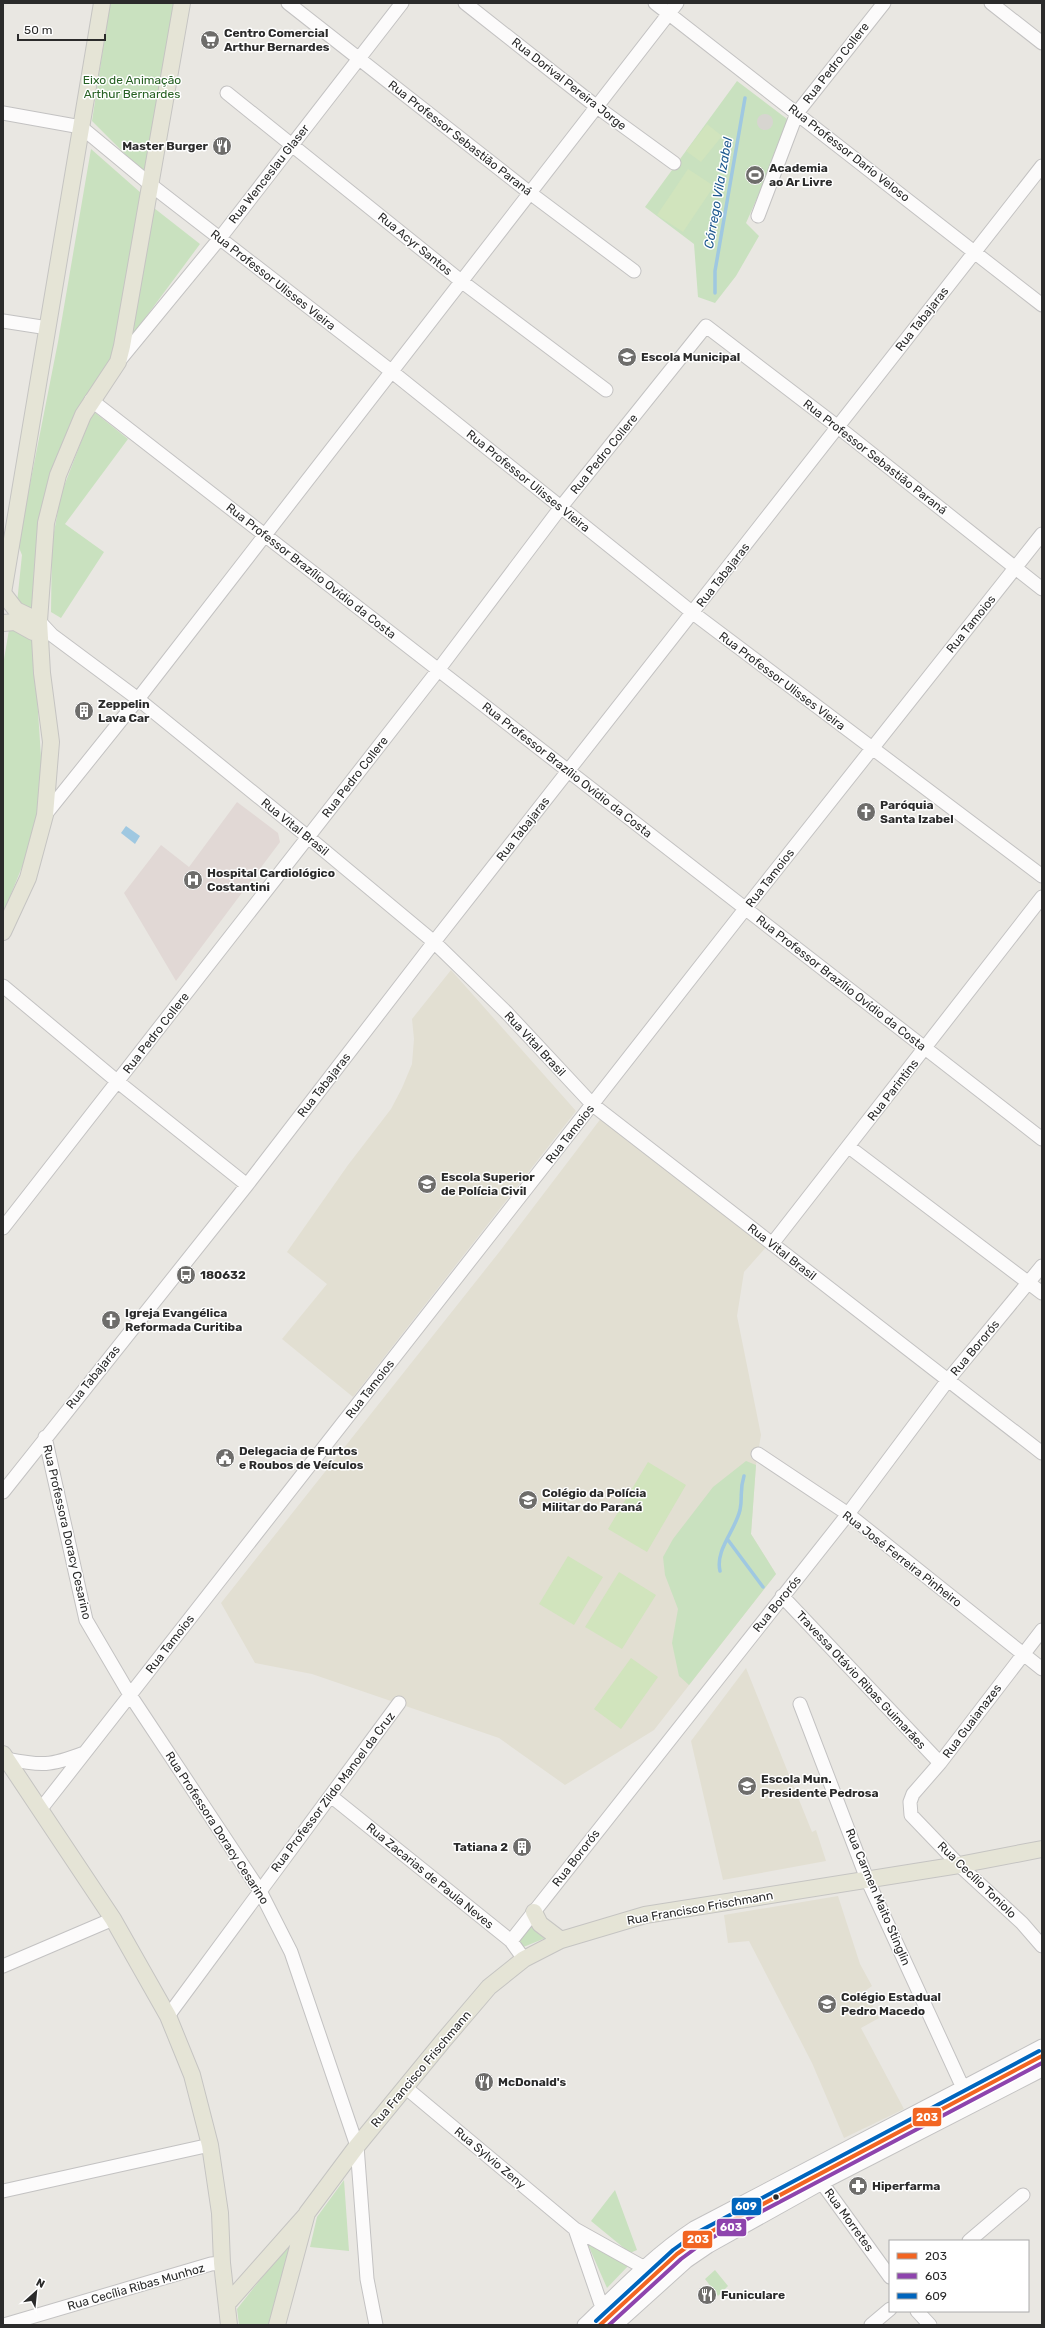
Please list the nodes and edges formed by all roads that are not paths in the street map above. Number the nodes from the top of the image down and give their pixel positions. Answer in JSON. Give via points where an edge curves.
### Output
{"nodes":[{"id":1,"x":102,"y":3,"type":"edge"},
{"id":2,"x":182,"y":3,"type":"edge"},
{"id":3,"x":288,"y":3,"type":"edge"},
{"id":4,"x":402,"y":3,"type":"edge"},
{"id":5,"x":465,"y":3,"type":"edge"},
{"id":6,"x":655,"y":3,"type":"edge"},
{"id":7,"x":677,"y":3,"type":"edge"},
{"id":8,"x":884,"y":3,"type":"edge"},
{"id":9,"x":991,"y":3,"type":"edge"},
{"id":10,"x":669,"y":14,"type":"junction"},
{"id":11,"x":1042,"y":43,"type":"edge"},
{"id":12,"x":359,"y":58,"type":"junction"},
{"id":13,"x":228,"y":93,"type":"dead end"},
{"id":14,"x":597,"y":107,"type":"junction"},
{"id":15,"x":3,"y":113,"type":"edge"},
{"id":16,"x":797,"y":113,"type":"junction"},
{"id":17,"x":81,"y":127,"type":"junction"},
{"id":18,"x":292,"y":145,"type":"junction"},
{"id":19,"x":674,"y":163,"type":"dead end"},
{"id":20,"x":1042,"y":166,"type":"edge"},
{"id":21,"x":151,"y":185,"type":"junction"},
{"id":22,"x":530,"y":192,"type":"junction"},
{"id":23,"x":758,"y":216,"type":"dead end"},
{"id":24,"x":220,"y":238,"type":"junction"},
{"id":25,"x":974,"y":252,"type":"junction"},
{"id":26,"x":634,"y":271,"type":"dead end"},
{"id":27,"x":461,"y":281,"type":"junction"},
{"id":28,"x":1042,"y":305,"type":"edge"},
{"id":29,"x":3,"y":321,"type":"edge"},
{"id":30,"x":706,"y":326,"type":"joint"},
{"id":31,"x":48,"y":328,"type":"junction"},
{"id":32,"x":118,"y":362,"type":"junction"},
{"id":33,"x":391,"y":371,"type":"junction"},
{"id":34,"x":606,"y":390,"type":"dead end"},
{"id":35,"x":91,"y":400,"type":"junction"},
{"id":36,"x":838,"y":427,"type":"junction"},
{"id":37,"x":561,"y":507,"type":"junction"},
{"id":38,"x":9,"y":522,"type":"edge"},
{"id":39,"x":1042,"y":534,"type":"edge"},
{"id":40,"x":264,"y":536,"type":"junction"},
{"id":41,"x":1015,"y":568,"type":"junction"},
{"id":42,"x":1042,"y":589,"type":"edge"},
{"id":43,"x":3,"y":593,"type":"edge"},
{"id":44,"x":693,"y":613,"type":"junction"},
{"id":45,"x":39,"y":621,"type":"junction"},
{"id":46,"x":3,"y":623,"type":"edge"},
{"id":47,"x":39,"y":642,"type":"junction"},
{"id":48,"x":439,"y":669,"type":"junction"},
{"id":49,"x":138,"y":700,"type":"junction"},
{"id":50,"x":871,"y":749,"type":"junction"},
{"id":51,"x":569,"y":771,"type":"junction"},
{"id":52,"x":45,"y":815,"type":"junction"},
{"id":53,"x":308,"y":837,"type":"junction"},
{"id":54,"x":1042,"y":876,"type":"edge"},
{"id":55,"x":1042,"y":897,"type":"edge"},
{"id":56,"x":745,"y":909,"type":"junction"},
{"id":57,"x":3,"y":932,"type":"edge"},
{"id":58,"x":434,"y":942,"type":"junction"},
{"id":59,"x":3,"y":986,"type":"edge"},
{"id":60,"x":926,"y":1048,"type":"junction"},
{"id":61,"x":118,"y":1082,"type":"junction"},
{"id":62,"x":593,"y":1105,"type":"junction"},
{"id":63,"x":1042,"y":1139,"type":"edge"},
{"id":64,"x":849,"y":1148,"type":"junction"},
{"id":65,"x":247,"y":1185,"type":"junction"},
{"id":66,"x":3,"y":1228,"type":"edge"},
{"id":67,"x":772,"y":1244,"type":"junction"},
{"id":68,"x":1042,"y":1266,"type":"edge"},
{"id":69,"x":1029,"y":1283,"type":"junction"},
{"id":70,"x":1042,"y":1293,"type":"edge"},
{"id":71,"x":948,"y":1380,"type":"junction"},
{"id":72,"x":45,"y":1437,"type":"junction"},
{"id":73,"x":1042,"y":1453,"type":"edge"},
{"id":74,"x":758,"y":1454,"type":"dead end"},
{"id":75,"x":3,"y":1492,"type":"edge"},
{"id":76,"x":848,"y":1514,"type":"junction"},
{"id":77,"x":782,"y":1596,"type":"junction"},
{"id":78,"x":1042,"y":1630,"type":"edge"},
{"id":79,"x":1023,"y":1655,"type":"junction"},
{"id":80,"x":1042,"y":1669,"type":"edge"},
{"id":81,"x":130,"y":1695,"type":"junction"},
{"id":82,"x":399,"y":1704,"type":"dead end"},
{"id":83,"x":800,"y":1704,"type":"dead end"},
{"id":84,"x":85,"y":1753,"type":"junction"},
{"id":85,"x":4,"y":1758,"type":"edge"},
{"id":86,"x":940,"y":1763,"type":"junction"},
{"id":87,"x":332,"y":1797,"type":"junction"},
{"id":88,"x":40,"y":1810,"type":"junction"},
{"id":89,"x":911,"y":1815,"type":"joint"},
{"id":90,"x":1042,"y":1849,"type":"edge"},
{"id":91,"x":959,"y":1865,"type":"junction"},
{"id":92,"x":868,"y":1879,"type":"junction"},
{"id":93,"x":260,"y":1891,"type":"junction"},
{"id":94,"x":534,"y":1912,"type":"junction"},
{"id":95,"x":113,"y":1919,"type":"junction"},
{"id":96,"x":561,"y":1940,"type":"junction"},
{"id":97,"x":511,"y":1941,"type":"junction"},
{"id":98,"x":1042,"y":1946,"type":"edge"},
{"id":99,"x":524,"y":1959,"type":"junction"},
{"id":100,"x":3,"y":1966,"type":"edge"},
{"id":101,"x":168,"y":2016,"type":"junction"},
{"id":102,"x":1042,"y":2046,"type":"edge"},
{"id":103,"x":1041,"y":2072,"type":"edge"},
{"id":104,"x":405,"y":2087,"type":"junction"},
{"id":105,"x":963,"y":2088,"type":"junction"},
{"id":106,"x":210,"y":2145,"type":"junction"},
{"id":107,"x":357,"y":2146,"type":"junction"},
{"id":108,"x":822,"y":2183,"type":"junction"},
{"id":109,"x":3,"y":2191,"type":"edge"},
{"id":110,"x":1022,"y":2195,"type":"dead end"},
{"id":111,"x":307,"y":2213,"type":"junction"},
{"id":112,"x":575,"y":2228,"type":"junction"},
{"id":113,"x":970,"y":2240,"type":"edge"},
{"id":114,"x":222,"y":2263,"type":"junction"},
{"id":115,"x":643,"y":2267,"type":"junction"},
{"id":116,"x":889,"y":2276,"type":"edge"},
{"id":117,"x":227,"y":2304,"type":"junction"},
{"id":118,"x":603,"y":2306,"type":"junction"},
{"id":119,"x":889,"y":2310,"type":"edge"},
{"id":120,"x":918,"y":2312,"type":"edge"},
{"id":121,"x":4,"y":2325,"type":"edge"},
{"id":122,"x":229,"y":2325,"type":"edge"},
{"id":123,"x":277,"y":2325,"type":"edge"},
{"id":124,"x":376,"y":2325,"type":"edge"},
{"id":125,"x":584,"y":2325,"type":"edge"},
{"id":126,"x":608,"y":2325,"type":"edge"},
{"id":127,"x":616,"y":2325,"type":"edge"},
{"id":128,"x":871,"y":2325,"type":"edge"},
{"id":129,"x":930,"y":2325,"type":"edge"}],
"edges":[{"from":1,"to":17,"type":"main road"},
{"from":2,"to":21,"type":"main road"},
{"from":3,"to":12,"type":"street","name":"Rua Professor Sebastião Paraná"},
{"from":4,"to":12,"type":"street","name":"Rua Wenceslau Glaser"},
{"from":5,"to":14,"type":"street","name":"Rua Dorival Pereira Jorge"},
{"from":6,"to":10,"type":"street","name":"Rua Professor Dario Veloso"},
{"from":7,"to":10,"type":"street"},
{"from":8,"to":16,"type":"street","name":"Rua Pedro Collere"},
{"from":9,"to":11,"type":"street"},
{"from":10,"to":14,"type":"street"},
{"from":10,"to":16,"type":"street","name":"Rua Professor Dario Veloso"},
{"from":12,"to":18,"type":"street","name":"Rua Wenceslau Glaser"},
{"from":12,"to":22,"type":"street","name":"Rua Professor Sebastião Paraná"},
{"from":13,"to":18,"type":"street","name":"Rua Acyr Santos"},
{"from":14,"to":19,"type":"street","name":"Rua Dorival Pereira Jorge"},
{"from":14,"to":22,"type":"street"},
{"from":15,"to":17,"type":"street","name":"Rua Professor Ulisses Vieira"},
{"from":16,"to":23,"type":"street","name":"Rua Pedro Collere"},
{"from":16,"to":25,"type":"street","name":"Rua Professor Dario Veloso"},
{"from":17,"to":21,"type":"street","name":"Rua Professor Ulisses Vieira"},
{"from":17,"to":31,"type":"main road"},
{"from":18,"to":24,"type":"street","name":"Rua Wenceslau Glaser"},
{"from":18,"to":27,"type":"street","name":"Rua Acyr Santos"},
{"from":20,"to":25,"type":"street","name":"Rua Tabajaras"},
{"from":21,"to":24,"type":"street","name":"Rua Professor Ulisses Vieira"},
{"from":21,"to":32,"type":"main road"},
{"from":22,"to":26,"type":"street","name":"Rua Professor Sebastião Paraná"},
{"from":22,"to":27,"type":"street"},
{"from":24,"to":32,"type":"street","name":"Rua Wenceslau Glaser"},
{"from":24,"to":33,"type":"street","name":"Rua Professor Ulisses Vieira"},
{"from":25,"to":28,"type":"street","name":"Rua Professor Dario Veloso"},
{"from":25,"to":36,"type":"street","name":"Rua Tabajaras"},
{"from":27,"to":33,"type":"street"},
{"from":27,"to":34,"type":"street","name":"Rua Acyr Santos"},
{"from":29,"to":31,"type":"street"},
{"from":30,"to":36,"type":"street","name":"Rua Professor Sebastião Paraná"},
{"from":30,"to":37,"type":"street","name":"Rua Pedro Collere"},
{"from":31,"to":38,"type":"main road"},
{"from":32,"to":35,"type":"main road"},
{"from":33,"to":37,"type":"street","name":"Rua Professor Ulisses Vieira"},
{"from":33,"to":40,"type":"street"},
{"from":35,"to":40,"type":"street","name":"Rua Professor Brazílio Ovídio da Costa"},
{"from":35,"to":45,"type":"main road","via":[[58,475],[46,523]]},
{"from":36,"to":41,"type":"street","name":"Rua Professor Sebastião Paraná"},
{"from":36,"to":44,"type":"street","name":"Rua Tabajaras"},
{"from":37,"to":44,"type":"street","name":"Rua Professor Ulisses Vieira"},
{"from":37,"to":48,"type":"street","name":"Rua Pedro Collere"},
{"from":38,"to":43,"type":"main road"},
{"from":39,"to":41,"type":"street","name":"Rua Tamoios"},
{"from":40,"to":48,"type":"street","name":"Rua Professor Brazílio Ovídio da Costa"},
{"from":40,"to":49,"type":"street"},
{"from":41,"to":42,"type":"street","name":"Rua Professor Sebastião Paraná"},
{"from":41,"to":50,"type":"street","name":"Rua Tamoios"},
{"from":43,"to":45,"type":"main road","via":[[16,610]]},
{"from":44,"to":50,"type":"street","name":"Rua Professor Ulisses Vieira"},
{"from":44,"to":51,"type":"street","name":"Rua Tabajaras"},
{"from":45,"to":47,"type":"main road"},
{"from":45,"to":49,"type":"street","name":"Rua Vital Brasil","via":[[52,635]]},
{"from":46,"to":47,"type":"main road","via":[[15,622],[24,625],[33,632]]},
{"from":47,"to":52,"type":"main road","via":[[51,742]]},
{"from":48,"to":51,"type":"street","name":"Rua Professor Brazílio Ovídio da Costa"},
{"from":48,"to":53,"type":"street","name":"Rua Pedro Collere"},
{"from":49,"to":52,"type":"street"},
{"from":49,"to":53,"type":"street","name":"Rua Vital Brasil"},
{"from":50,"to":54,"type":"street","name":"Rua Professor Ulisses Vieira"},
{"from":50,"to":56,"type":"street","name":"Rua Tamoios"},
{"from":51,"to":56,"type":"street","name":"Rua Professor Brazílio Ovídio da Costa"},
{"from":51,"to":58,"type":"street","name":"Rua Tabajaras"},
{"from":52,"to":57,"type":"main road","via":[[28,878]]},
{"from":53,"to":58,"type":"street","name":"Rua Vital Brasil"},
{"from":53,"to":61,"type":"street","name":"Rua Pedro Collere"},
{"from":55,"to":60,"type":"street","name":"Rua Parintins"},
{"from":56,"to":60,"type":"street","name":"Rua Professor Brazílio Ovídio da Costa"},
{"from":56,"to":62,"type":"street","name":"Rua Tamoios"},
{"from":58,"to":62,"type":"street","name":"Rua Vital Brasil","via":[[507,1013]]},
{"from":58,"to":65,"type":"street","name":"Rua Tabajaras"},
{"from":59,"to":61,"type":"street"},
{"from":60,"to":63,"type":"street","name":"Rua Professor Brazílio Ovídio da Costa"},
{"from":60,"to":64,"type":"street","name":"Rua Parintins"},
{"from":61,"to":65,"type":"street"},
{"from":61,"to":66,"type":"street","name":"Rua Pedro Collere"},
{"from":62,"to":67,"type":"street","name":"Rua Vital Brasil"},
{"from":62,"to":81,"type":"street","name":"Rua Tamoios"},
{"from":64,"to":67,"type":"street","name":"Rua Parintins"},
{"from":64,"to":69,"type":"street"},
{"from":65,"to":72,"type":"street","name":"Rua Tabajaras"},
{"from":67,"to":71,"type":"street","name":"Rua Vital Brasil"},
{"from":68,"to":69,"type":"street","name":"Rua Bororós"},
{"from":69,"to":70,"type":"street"},
{"from":69,"to":71,"type":"street","name":"Rua Bororós"},
{"from":71,"to":73,"type":"street","name":"Rua Vital Brasil"},
{"from":71,"to":76,"type":"street","name":"Rua Bororós"},
{"from":72,"to":75,"type":"street","name":"Rua Tabajaras"},
{"from":72,"to":81,"type":"street","name":"Rua Professora Doracy Cesarino","via":[[86,1620]]},
{"from":74,"to":76,"type":"street","name":"Rua José Ferreira Pinheiro"},
{"from":76,"to":77,"type":"street","name":"Rua Bororós"},
{"from":76,"to":79,"type":"street","name":"Rua José Ferreira Pinheiro"},
{"from":77,"to":86,"type":"street","name":"Travessa Otávio Ribas Guimarães"},
{"from":77,"to":94,"type":"street","name":"Rua Bororós"},
{"from":78,"to":79,"type":"street","name":"Rua Guaianazes"},
{"from":79,"to":80,"type":"street","name":"Rua José Ferreira Pinheiro"},
{"from":79,"to":86,"type":"street","name":"Rua Guaianazes"},
{"from":81,"to":84,"type":"street","name":"Rua Tamoios"},
{"from":81,"to":93,"type":"street","name":"Rua Professora Doracy Cesarino"},
{"from":82,"to":87,"type":"street","name":"Rua Professor Zildo Manoel da Cruz"},
{"from":83,"to":92,"type":"street","name":"Rua Carmen Maito Stinglin"},
{"from":84,"to":85,"type":"street","via":[[62,1762],[40,1766]]},
{"from":84,"to":88,"type":"street","name":"Rua Tamoios"},
{"from":85,"to":88,"type":"main road"},
{"from":86,"to":89,"type":"street","name":"Rua Guaianazes","via":[[913,1794],[910,1802]]},
{"from":87,"to":93,"type":"street","name":"Rua Professor Zildo Manoel da Cruz"},
{"from":87,"to":97,"type":"street","name":"Rua Zacarias de Paula Neves"},
{"from":88,"to":95,"type":"main road"},
{"from":89,"to":91,"type":"street","name":"Rua Cecílio Toniolo"},
{"from":90,"to":91,"type":"main road","name":"Rua Francisco Frischmann"},
{"from":91,"to":92,"type":"main road","name":"Rua Francisco Frischmann"},
{"from":91,"to":98,"type":"street","name":"Rua Cecílio Toniolo","via":[[1022,1923]]},
{"from":92,"to":96,"type":"main road","name":"Rua Francisco Frischmann","via":[[645,1915]]},
{"from":92,"to":105,"type":"street","name":"Rua Carmen Maito Stinglin"},
{"from":93,"to":101,"type":"street","name":"Rua Professor Zildo Manoel da Cruz"},
{"from":93,"to":107,"type":"street","name":"Rua Professora Doracy Cesarino","via":[[291,1952]]},
{"from":94,"to":96,"type":"main road","via":[[540,1924]]},
{"from":94,"to":97,"type":"street","name":"Rua Bororós"},
{"from":95,"to":100,"type":"street"},
{"from":95,"to":101,"type":"main road"},
{"from":96,"to":99,"type":"main road","name":"Rua Francisco Frischmann"},
{"from":97,"to":99,"type":"street","name":"Rua Zacarias de Paula Neves"},
{"from":99,"to":104,"type":"main road","name":"Rua Francisco Frischmann","via":[[489,1987]]},
{"from":101,"to":106,"type":"main road","via":[[192,2075]]},
{"from":102,"to":105,"type":"street"},
{"from":103,"to":108,"type":"street"},
{"from":104,"to":107,"type":"main road","name":"Rua Francisco Frischmann"},
{"from":104,"to":112,"type":"street","name":"Rua Sylvio Zeny"},
{"from":105,"to":115,"type":"street","via":[[694,2228]]},
{"from":106,"to":109,"type":"street"},
{"from":106,"to":114,"type":"main road","via":[[220,2213]]},
{"from":107,"to":111,"type":"main road","name":"Rua Francisco Frischmann"},
{"from":107,"to":124,"type":"street","name":"Rua Professora Doracy Cesarino","via":[[367,2279]]},
{"from":108,"to":116,"type":"street","name":"Rua Morretes"},
{"from":108,"to":127,"type":"street","via":[[692,2258]]},
{"from":110,"to":113,"type":"street"},
{"from":111,"to":117,"type":"main road"},
{"from":111,"to":123,"type":"main road","name":"Rua Francisco Frischmann"},
{"from":112,"to":115,"type":"street","name":"Rua Sylvio Zeny"},
{"from":112,"to":118,"type":"street"},
{"from":114,"to":117,"type":"main road"},
{"from":114,"to":121,"type":"street","name":"Rua Cecília Ribas Munhoz"},
{"from":115,"to":118,"type":"street"},
{"from":117,"to":122,"type":"main road"},
{"from":118,"to":125,"type":"street"},
{"from":118,"to":126,"type":"street"},
{"from":119,"to":128,"type":"street"},
{"from":120,"to":129,"type":"street"}]}
